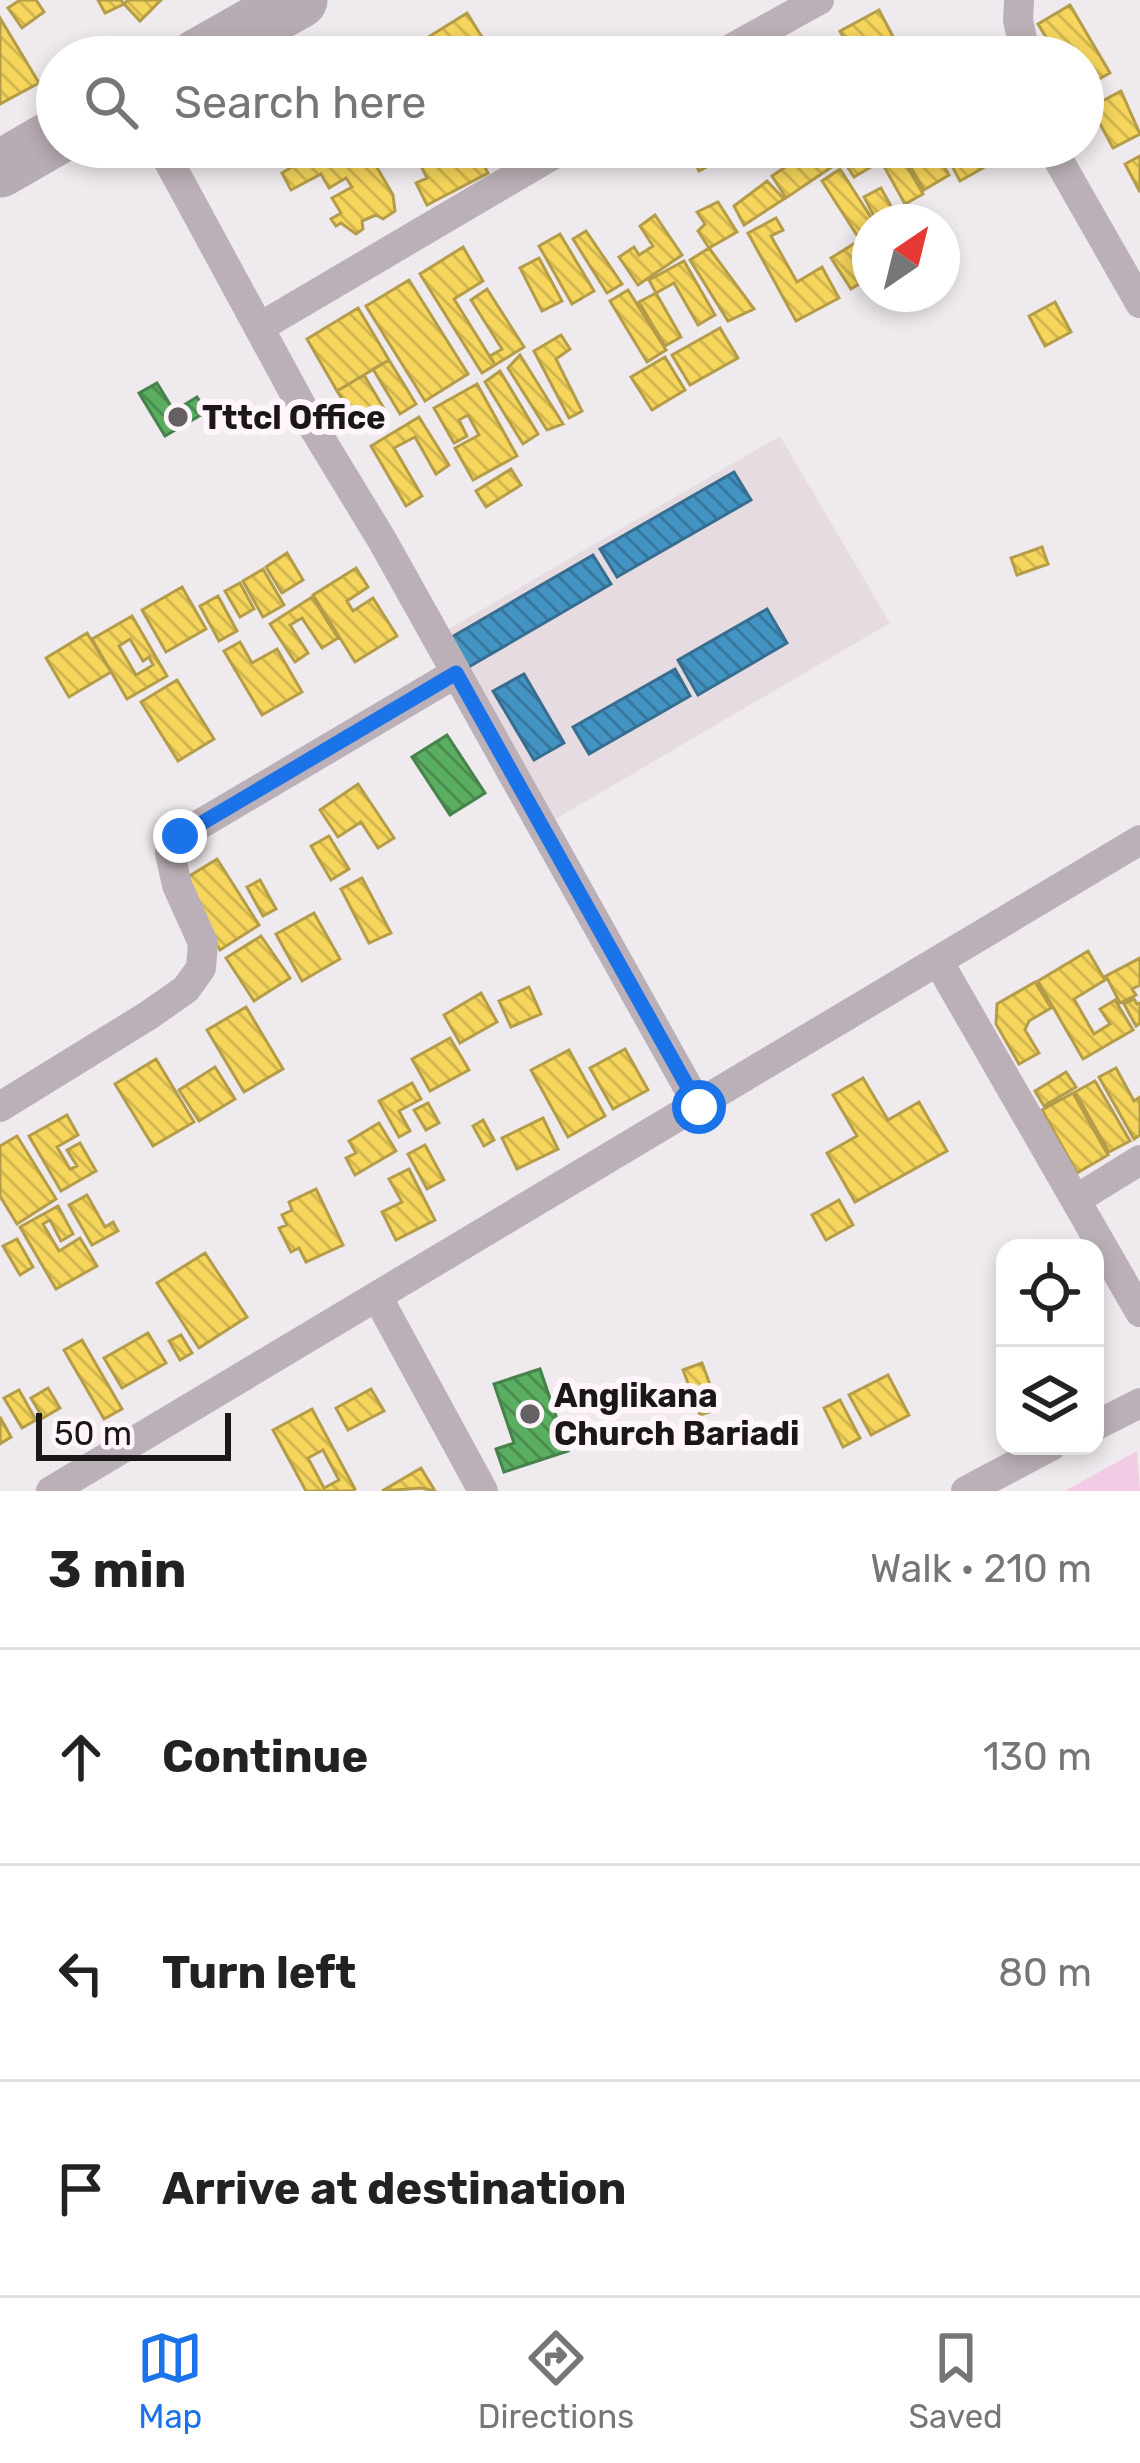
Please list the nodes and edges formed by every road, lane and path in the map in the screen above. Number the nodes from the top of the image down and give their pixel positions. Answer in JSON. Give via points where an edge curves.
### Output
{"nodes":[{"id":1,"x":299,"y":0,"type":"edge"},
{"id":2,"x":819,"y":0,"type":"edge"},
{"id":3,"x":1019,"y":0,"type":"edge"},
{"id":4,"x":235,"y":36,"type":"edge"},
{"id":5,"x":754,"y":36,"type":"edge"},
{"id":6,"x":1022,"y":36,"type":"edge"},
{"id":7,"x":36,"y":148,"type":"edge"},
{"id":8,"x":173,"y":168,"type":"edge"},
{"id":9,"x":529,"y":168,"type":"edge"},
{"id":10,"x":1063,"y":168,"type":"edge"},
{"id":11,"x":0,"y":169,"type":"edge"},
{"id":12,"x":1140,"y":303,"type":"edge"},
{"id":13,"x":260,"y":327,"type":"junction"},
{"id":14,"x":456,"y":673,"type":"junction"},
{"id":15,"x":1140,"y":840,"type":"edge"},
{"id":16,"x":938,"y":961,"type":"junction"},
{"id":17,"x":0,"y":1106,"type":"edge"},
{"id":18,"x":699,"y":1107,"type":"junction"},
{"id":19,"x":1140,"y":1160,"type":"edge"},
{"id":20,"x":1077,"y":1199,"type":"junction"},
{"id":21,"x":378,"y":1298,"type":"junction"},
{"id":22,"x":1140,"y":1312,"type":"edge"},
{"id":23,"x":1140,"y":1403,"type":"edge"},
{"id":24,"x":1104,"y":1421,"type":"edge"},
{"id":25,"x":1034,"y":1455,"type":"edge"},
{"id":26,"x":51,"y":1491,"type":"edge"},
{"id":27,"x":483,"y":1491,"type":"edge"},
{"id":28,"x":966,"y":1491,"type":"edge"}],
"edges":[{"from":1,"to":4,"type":"highway"},
{"from":2,"to":5,"type":"street"},
{"from":3,"to":6,"type":"street"},
{"from":7,"to":11,"type":"highway"},
{"from":8,"to":13,"type":"street"},
{"from":9,"to":13,"type":"street"},
{"from":10,"to":12,"type":"street"},
{"from":13,"to":14,"type":"street"},
{"from":14,"to":17,"type":"street","via":[[180,836],[170,853],[203,943],[201,968],[149,1015]]},
{"from":14,"to":18,"type":"street"},
{"from":15,"to":16,"type":"street"},
{"from":16,"to":18,"type":"street"},
{"from":16,"to":20,"type":"street"},
{"from":18,"to":21,"type":"street"},
{"from":19,"to":20,"type":"street"},
{"from":20,"to":22,"type":"street"},
{"from":21,"to":26,"type":"street"},
{"from":21,"to":27,"type":"street"},
{"from":23,"to":24,"type":"street"},
{"from":25,"to":28,"type":"street"}]}
